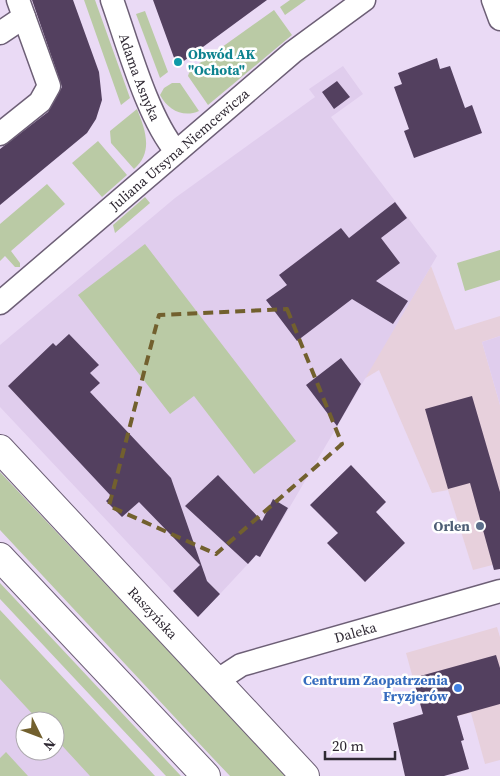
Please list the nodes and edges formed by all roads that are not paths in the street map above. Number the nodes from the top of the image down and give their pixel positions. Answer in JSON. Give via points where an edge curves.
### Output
{"nodes":[{"id":1,"x":112,"y":0,"type":"edge"},
{"id":2,"x":364,"y":0,"type":"edge"},
{"id":3,"x":493,"y":0,"type":"edge"},
{"id":4,"x":21,"y":8,"type":"edge"},
{"id":5,"x":500,"y":19,"type":"edge"},
{"id":6,"x":0,"y":33,"type":"edge"},
{"id":7,"x":0,"y":134,"type":"edge"},
{"id":8,"x":176,"y":151,"type":"junction"},
{"id":9,"x":0,"y":303,"type":"edge"},
{"id":10,"x":0,"y":449,"type":"edge"},
{"id":11,"x":0,"y":557,"type":"edge"},
{"id":12,"x":500,"y":591,"type":"edge"},
{"id":13,"x":215,"y":682,"type":"junction"},
{"id":14,"x":206,"y":776,"type":"edge"},
{"id":15,"x":304,"y":776,"type":"edge"}],
"edges":[{"from":1,"to":8,"type":"street","name":"Adama Asnyka","via":[[149,102],[168,142]]},
{"from":2,"to":8,"type":"street","name":"Juliana Ursyna Niemcewicza","via":[[318,31]]},
{"from":3,"to":5,"type":"street"},
{"from":4,"to":6,"type":"street"},
{"from":4,"to":7,"type":"street","via":[[49,86],[40,102]]},
{"from":8,"to":9,"type":"street","name":"Juliana Ursyna Niemcewicza"},
{"from":10,"to":13,"type":"main road","name":"Raszyńska"},
{"from":11,"to":14,"type":"main road"},
{"from":12,"to":13,"type":"street","name":"Daleka","via":[[240,665]]},
{"from":13,"to":15,"type":"main road","name":"Raszyńska"}]}
